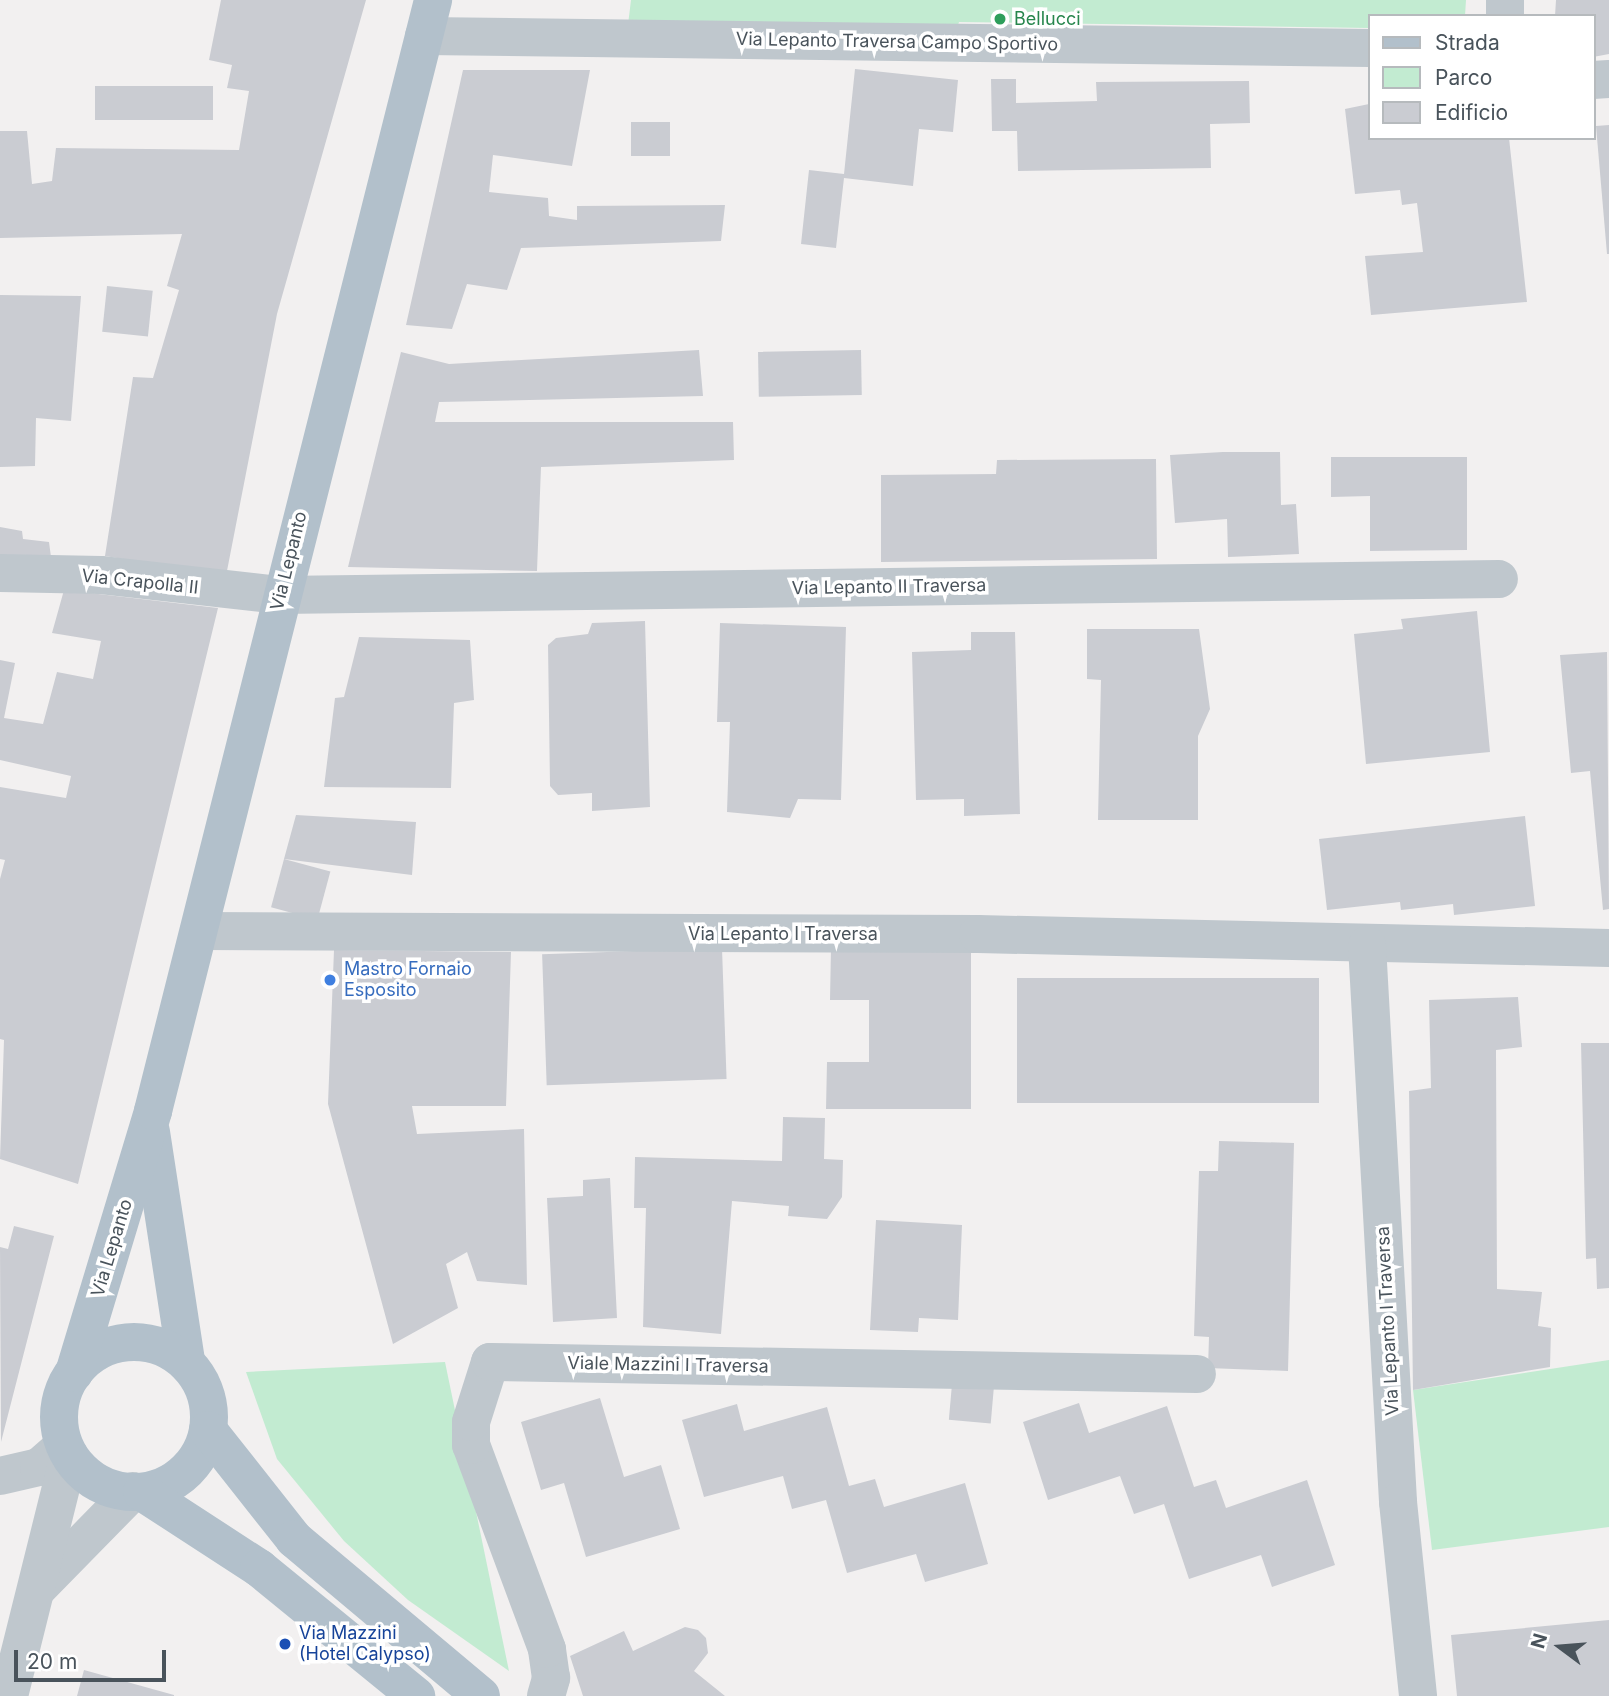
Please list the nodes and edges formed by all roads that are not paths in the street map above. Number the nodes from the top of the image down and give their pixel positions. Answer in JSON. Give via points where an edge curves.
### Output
{"nodes":[{"id":1,"x":428,"y":18,"type":"edge"},
{"id":2,"x":1368,"y":48,"type":"edge"},
{"id":3,"x":0,"y":573,"type":"edge"},
{"id":4,"x":1499,"y":579,"type":"dead end"},
{"id":5,"x":280,"y":595,"type":"junction"},
{"id":6,"x":199,"y":931,"type":"junction"},
{"id":7,"x":1367,"y":945,"type":"junction"},
{"id":8,"x":1609,"y":948,"type":"edge"},
{"id":9,"x":150,"y":1123,"type":"junction"},
{"id":10,"x":186,"y":1362,"type":"junction"},
{"id":11,"x":74,"y":1373,"type":"junction"},
{"id":12,"x":1197,"y":1374,"type":"dead end"},
{"id":13,"x":208,"y":1430,"type":"junction"},
{"id":14,"x":67,"y":1450,"type":"junction"},
{"id":15,"x":0,"y":1475,"type":"edge"},
{"id":16,"x":138,"y":1492,"type":"junction"},
{"id":17,"x":33,"y":1593,"type":"junction"},
{"id":18,"x":9,"y":1696,"type":"edge"},
{"id":19,"x":416,"y":1696,"type":"edge"},
{"id":20,"x":481,"y":1696,"type":"edge"},
{"id":21,"x":545,"y":1696,"type":"edge"},
{"id":22,"x":1419,"y":1696,"type":"edge"}],
"edges":[{"from":1,"to":2,"type":"street","name":"Via Lepanto Traversa Campo Sportivo"},
{"from":1,"to":5,"type":"main road","name":"Via Lepanto"},
{"from":3,"to":5,"type":"street","name":"Via Crapolla II","via":[[101,575]]},
{"from":4,"to":5,"type":"street","name":"Via Lepanto II Traversa"},
{"from":5,"to":6,"type":"main road","name":"Via Lepanto"},
{"from":6,"to":7,"type":"street","name":"Via Lepanto I Traversa","via":[[978,934]]},
{"from":6,"to":9,"type":"main road","name":"Via Lepanto"},
{"from":7,"to":8,"type":"street","name":"Via Lepanto I Traversa"},
{"from":7,"to":22,"type":"street","name":"Via Lepanto I Traversa","via":[[1398,1502]]},
{"from":9,"to":10,"type":"main road","name":"Via Lepanto"},
{"from":9,"to":11,"type":"main road","name":"Via Lepanto"},
{"from":10,"to":11,"type":"main road","via":[[164,1348],[141,1342],[115,1345],[92,1355]]},
{"from":10,"to":13,"type":"main road","via":[[201,1383],[208,1405]]},
{"from":11,"to":14,"type":"main road","via":[[62,1395],[59,1420]]},
{"from":12,"to":21,"type":"street","name":"Viale Mazzini I Traversa","via":[[490,1363],[471,1422],[471,1445],[548,1649],[551,1678]]},
{"from":13,"to":16,"type":"main road","via":[[200,1453],[186,1472],[165,1485]]},
{"from":13,"to":20,"type":"main road","via":[[294,1539]]},
{"from":14,"to":15,"type":"street","via":[[39,1466]]},
{"from":14,"to":16,"type":"main road","via":[[96,1482]]},
{"from":14,"to":17,"type":"street"},
{"from":16,"to":17,"type":"street"},
{"from":16,"to":19,"type":"main road","via":[[260,1568]]},
{"from":17,"to":18,"type":"street"}]}
